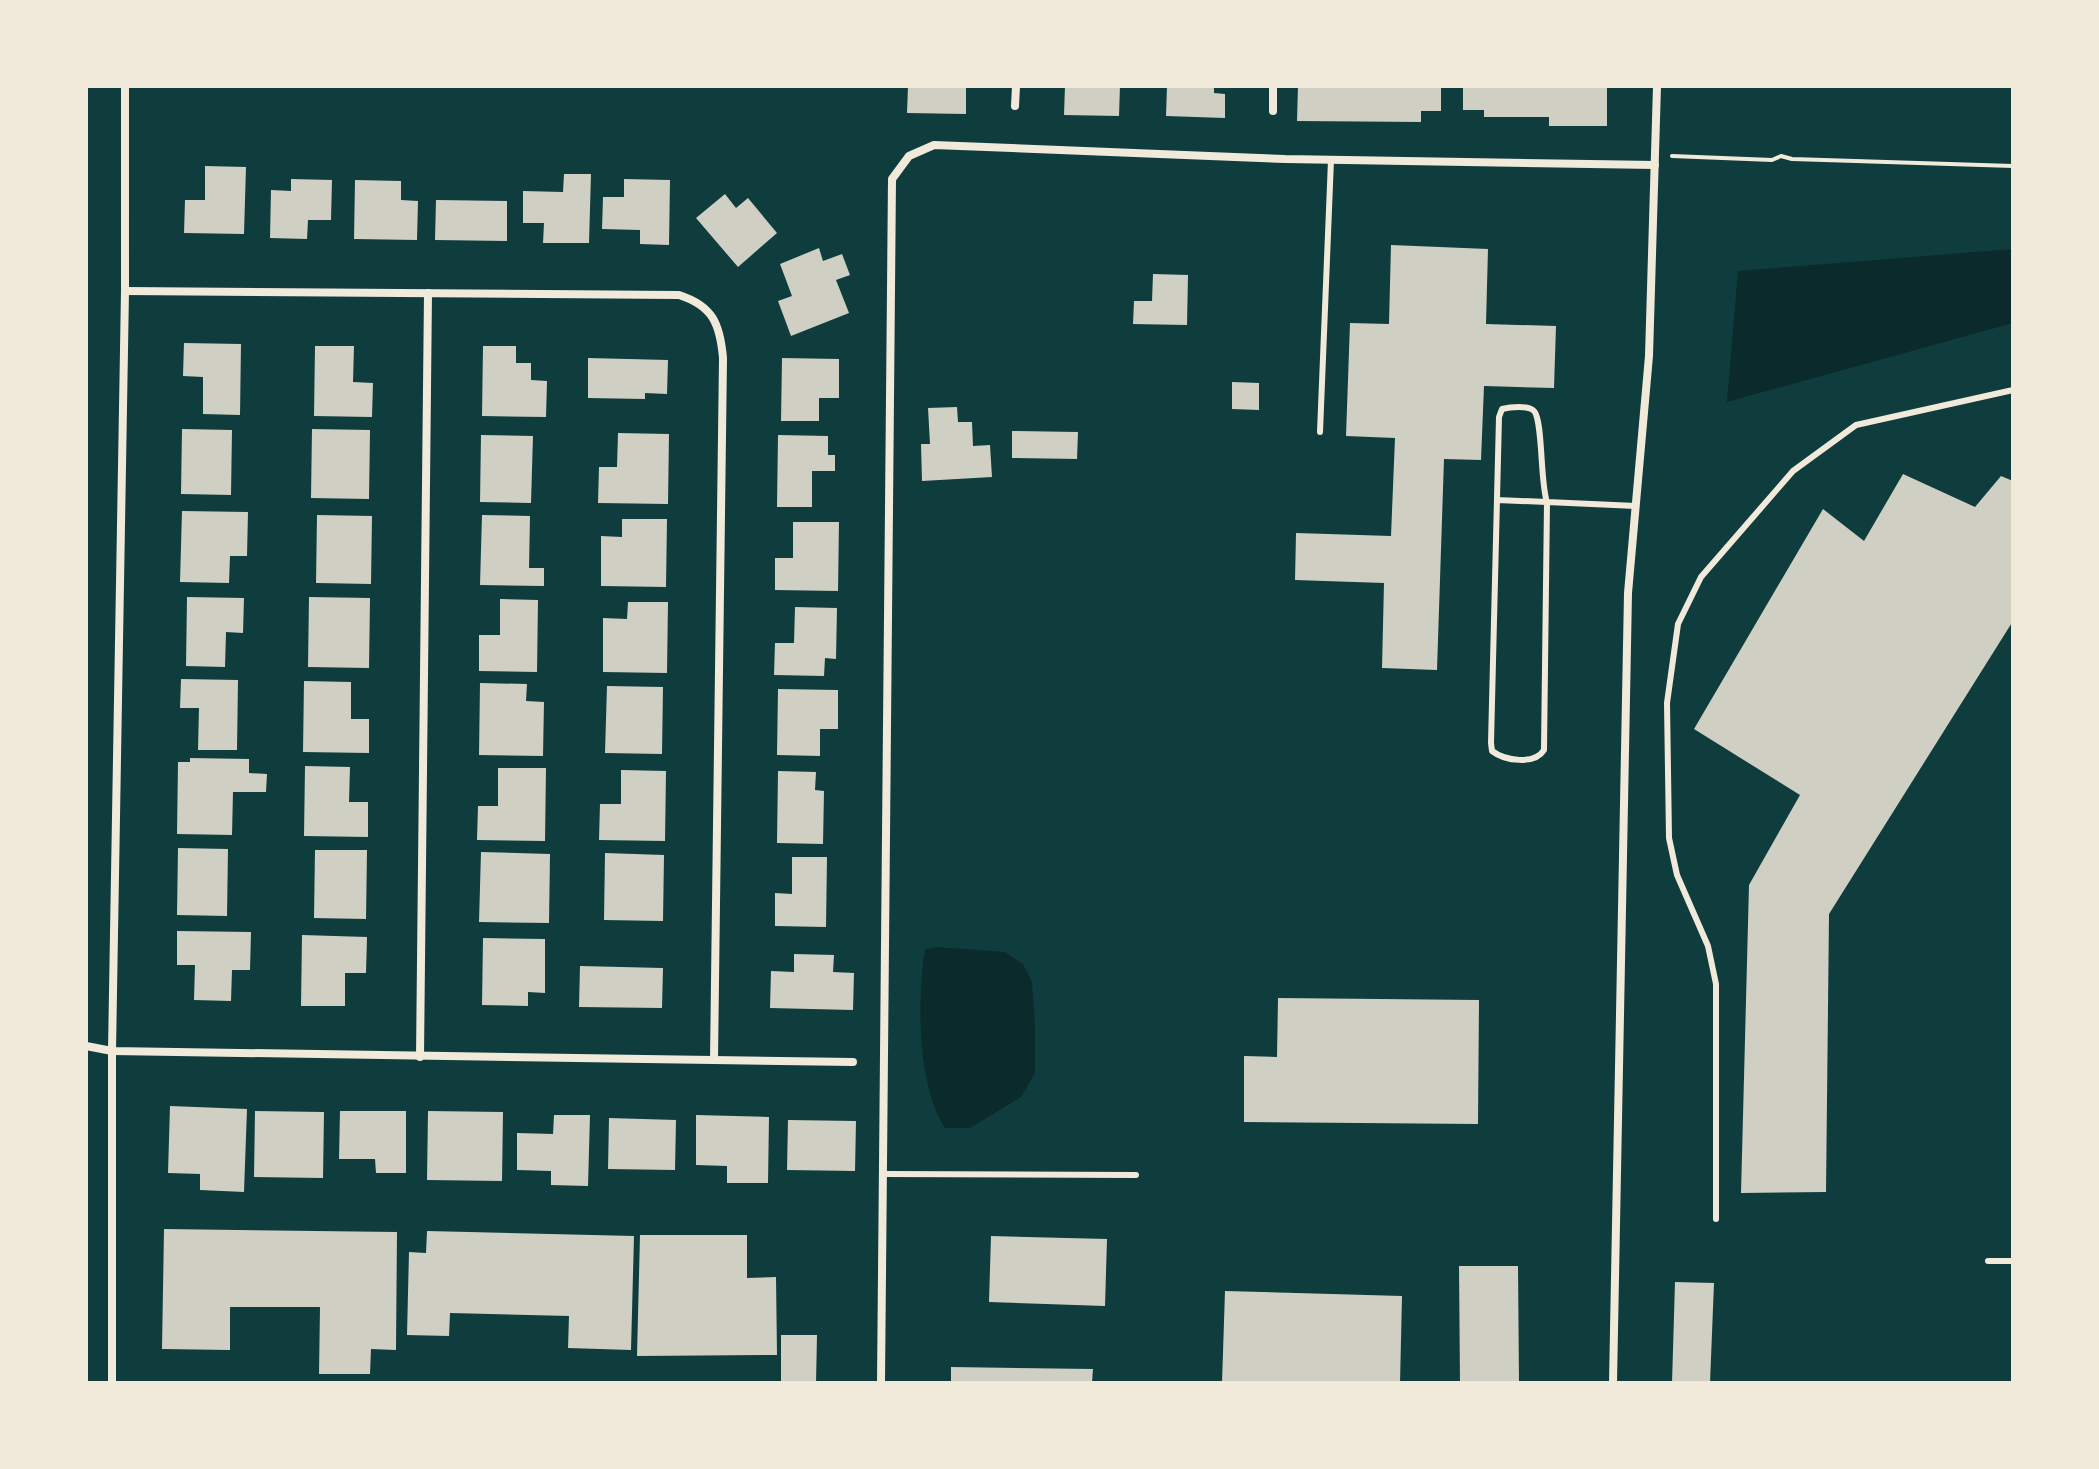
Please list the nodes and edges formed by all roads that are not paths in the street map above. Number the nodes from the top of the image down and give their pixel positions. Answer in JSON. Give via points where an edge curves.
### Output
{"nodes":[{"id":1,"x":125,"y":86,"type":"edge"},
{"id":2,"x":1016,"y":86,"type":"edge"},
{"id":3,"x":1273,"y":86,"type":"edge"},
{"id":4,"x":1657,"y":86,"type":"edge"},
{"id":5,"x":1015,"y":106,"type":"dead end"},
{"id":6,"x":1273,"y":111,"type":"dead end"},
{"id":7,"x":1331,"y":160,"type":"junction"},
{"id":8,"x":1655,"y":165,"type":"junction"},
{"id":9,"x":125,"y":291,"type":"junction"},
{"id":10,"x":428,"y":293,"type":"junction"},
{"id":11,"x":2013,"y":390,"type":"edge"},
{"id":12,"x":1320,"y":432,"type":"dead end"},
{"id":13,"x":1497,"y":500,"type":"junction"},
{"id":14,"x":1547,"y":502,"type":"junction"},
{"id":15,"x":1636,"y":506,"type":"junction"},
{"id":16,"x":86,"y":1046,"type":"edge"},
{"id":17,"x":112,"y":1051,"type":"junction"},
{"id":18,"x":420,"y":1057,"type":"junction"},
{"id":19,"x":714,"y":1060,"type":"junction"},
{"id":20,"x":853,"y":1062,"type":"dead end"},
{"id":21,"x":884,"y":1174,"type":"junction"},
{"id":22,"x":1136,"y":1175,"type":"dead end"},
{"id":23,"x":1716,"y":1219,"type":"dead end"},
{"id":24,"x":1988,"y":1261,"type":"dead end"},
{"id":25,"x":2013,"y":1261,"type":"edge"},
{"id":26,"x":112,"y":1383,"type":"edge"},
{"id":27,"x":881,"y":1383,"type":"edge"},
{"id":28,"x":1613,"y":1383,"type":"edge"}],
"edges":[{"from":1,"to":9,"type":"street"},
{"from":2,"to":5,"type":"street"},
{"from":3,"to":6,"type":"street"},
{"from":4,"to":8,"type":"street"},
{"from":7,"to":8,"type":"street"},
{"from":7,"to":12,"type":"lane"},
{"from":7,"to":21,"type":"street","via":[[934,145],[909,156],[892,179]]},
{"from":8,"to":15,"type":"street","via":[[1649,356]]},
{"from":9,"to":10,"type":"street"},
{"from":9,"to":17,"type":"street"},
{"from":10,"to":18,"type":"street"},
{"from":10,"to":19,"type":"street","via":[[679,295],[697,301],[712,315],[721,337]]},
{"from":11,"to":23,"type":"lane","via":[[1856,425],[1793,471],[1701,577],[1678,624],[1667,703],[1669,838],[1677,875],[1708,946],[1716,984]]},
{"from":13,"to":14,"type":"lane"},
{"from":13,"to":14,"type":"lane","via":[[1500,413],[1530,408],[1539,424]]},
{"from":13,"to":14,"type":"lane","via":[[1491,743],[1492,751],[1506,758],[1534,759],[1544,750]]},
{"from":14,"to":15,"type":"lane"},
{"from":15,"to":28,"type":"street","via":[[1628,593]]},
{"from":16,"to":17,"type":"street"},
{"from":17,"to":18,"type":"street"},
{"from":17,"to":26,"type":"street"},
{"from":18,"to":19,"type":"street"},
{"from":19,"to":20,"type":"street"},
{"from":21,"to":22,"type":"lane"},
{"from":21,"to":27,"type":"street"},
{"from":24,"to":25,"type":"lane"}]}
